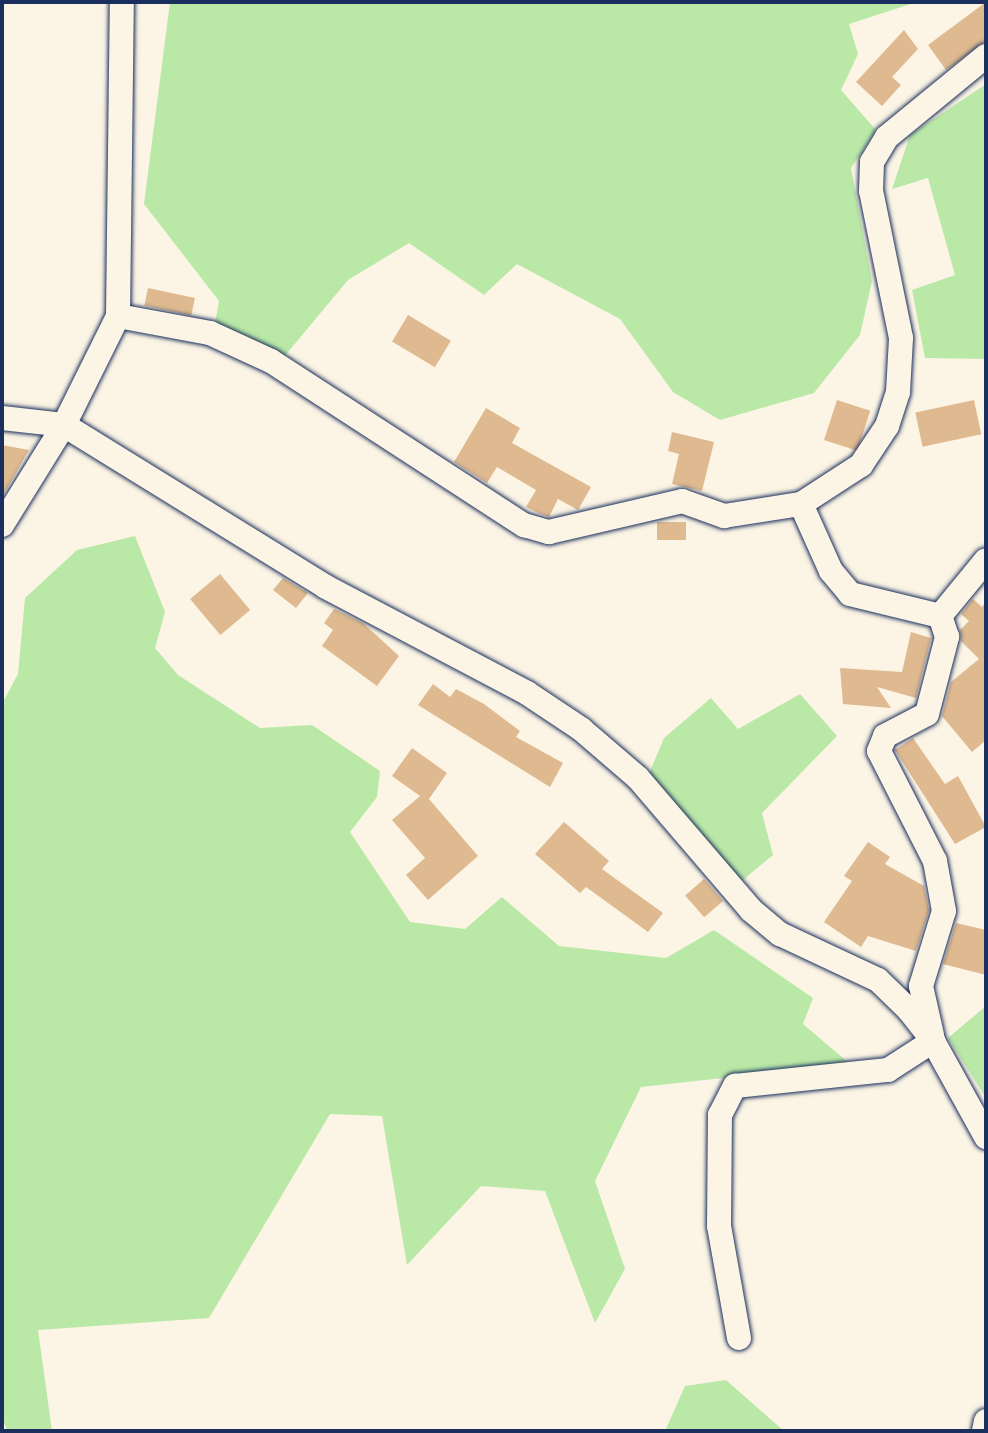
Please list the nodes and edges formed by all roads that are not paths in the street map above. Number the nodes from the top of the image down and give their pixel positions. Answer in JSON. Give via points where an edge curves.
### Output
{"nodes":[{"id":1,"x":122,"y":2,"type":"edge"},
{"id":2,"x":986,"y":56,"type":"edge"},
{"id":3,"x":118,"y":316,"type":"junction"},
{"id":4,"x":2,"y":418,"type":"edge"},
{"id":5,"x":64,"y":425,"type":"junction"},
{"id":6,"x":801,"y":504,"type":"junction"},
{"id":7,"x":2,"y":525,"type":"edge"},
{"id":8,"x":986,"y":560,"type":"edge"},
{"id":9,"x":940,"y":616,"type":"junction"},
{"id":10,"x":933,"y":1041,"type":"junction"},
{"id":11,"x":986,"y":1137,"type":"edge"},
{"id":12,"x":738,"y":1338,"type":"dead end"},
{"id":13,"x":986,"y":1421,"type":"edge"},
{"id":14,"x":984,"y":1431,"type":"edge"}],
"edges":[{"from":1,"to":3,"type":"street"},
{"from":2,"to":6,"type":"street","via":[[887,137],[872,162],[870,191],[901,338],[898,392],[887,426],[861,465]]},
{"from":3,"to":5,"type":"street"},
{"from":3,"to":6,"type":"street","via":[[210,334],[271,361],[524,525],[549,532],[682,501],[724,516]]},
{"from":4,"to":5,"type":"street"},
{"from":5,"to":7,"type":"street"},
{"from":5,"to":10,"type":"street","via":[[326,587],[527,693],[581,729],[638,778],[751,910],[780,934],[878,980]]},
{"from":6,"to":9,"type":"street","via":[[831,571],[849,594]]},
{"from":8,"to":9,"type":"street"},
{"from":9,"to":10,"type":"street","via":[[947,637],[927,714],[885,736],[879,751],[935,861],[944,911],[921,986]]},
{"from":10,"to":11,"type":"street"},
{"from":10,"to":12,"type":"street","via":[[888,1070],[735,1086],[720,1115],[719,1226]]},
{"from":13,"to":14,"type":"street"}]}
